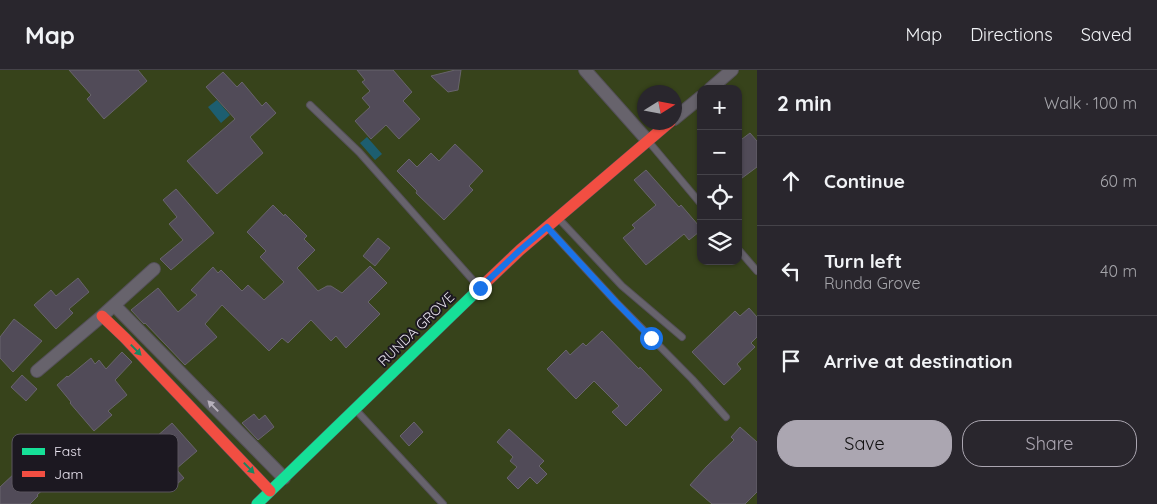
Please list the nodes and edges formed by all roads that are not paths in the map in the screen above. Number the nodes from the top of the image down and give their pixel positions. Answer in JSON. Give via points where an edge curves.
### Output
{"nodes":[{"id":1,"x":585,"y":70,"type":"edge"},
{"id":2,"x":732,"y":70,"type":"edge"},
{"id":3,"x":715,"y":85,"type":"edge"},
{"id":4,"x":697,"y":100,"type":"edge"},
{"id":5,"x":310,"y":105,"type":"dead end"},
{"id":6,"x":682,"y":112,"type":"edge"},
{"id":7,"x":661,"y":130,"type":"edge"},
{"id":8,"x":648,"y":141,"type":"junction"},
{"id":9,"x":697,"y":199,"type":"edge"},
{"id":10,"x":558,"y":218,"type":"junction"},
{"id":11,"x":547,"y":227,"type":"junction"},
{"id":12,"x":742,"y":254,"type":"edge"},
{"id":13,"x":154,"y":269,"type":"dead end"},
{"id":14,"x":757,"y":271,"type":"edge"},
{"id":15,"x":480,"y":288,"type":"junction"},
{"id":16,"x":114,"y":305,"type":"junction"},
{"id":17,"x":102,"y":316,"type":"junction"},
{"id":18,"x":682,"y":337,"type":"dead end"},
{"id":19,"x":37,"y":371,"type":"dead end"},
{"id":20,"x":355,"y":409,"type":"junction"},
{"id":21,"x":726,"y":417,"type":"dead end"},
{"id":22,"x":284,"y":478,"type":"junction"},
{"id":23,"x":270,"y":491,"type":"junction"},
{"id":24,"x":257,"y":504,"type":"edge"},
{"id":25,"x":443,"y":504,"type":"edge"}],
"edges":[{"from":1,"to":8,"type":"street"},
{"from":2,"to":3,"type":"street"},
{"from":4,"to":6,"type":"street"},
{"from":5,"to":15,"type":"lane","via":[[359,152]]},
{"from":7,"to":8,"type":"street","name":"RUNDA GROVE"},
{"from":8,"to":9,"type":"lane"},
{"from":8,"to":10,"type":"street","name":"RUNDA GROVE"},
{"from":10,"to":11,"type":"street","name":"RUNDA GROVE"},
{"from":10,"to":18,"type":"lane","via":[[622,286]]},
{"from":11,"to":15,"type":"street","name":"RUNDA GROVE"},
{"from":11,"to":21,"type":"lane"},
{"from":12,"to":14,"type":"lane"},
{"from":13,"to":16,"type":"street"},
{"from":15,"to":20,"type":"street","name":"RUNDA GROVE"},
{"from":16,"to":17,"type":"street"},
{"from":22,"to":16,"type":"street","one_way":true},
{"from":17,"to":19,"type":"street"},
{"from":17,"to":23,"type":"street","one_way":true},
{"from":20,"to":22,"type":"street","name":"RUNDA GROVE"},
{"from":20,"to":25,"type":"lane"},
{"from":22,"to":23,"type":"street","name":"RUNDA GROVE"},
{"from":23,"to":24,"type":"street","name":"RUNDA GROVE"}]}
